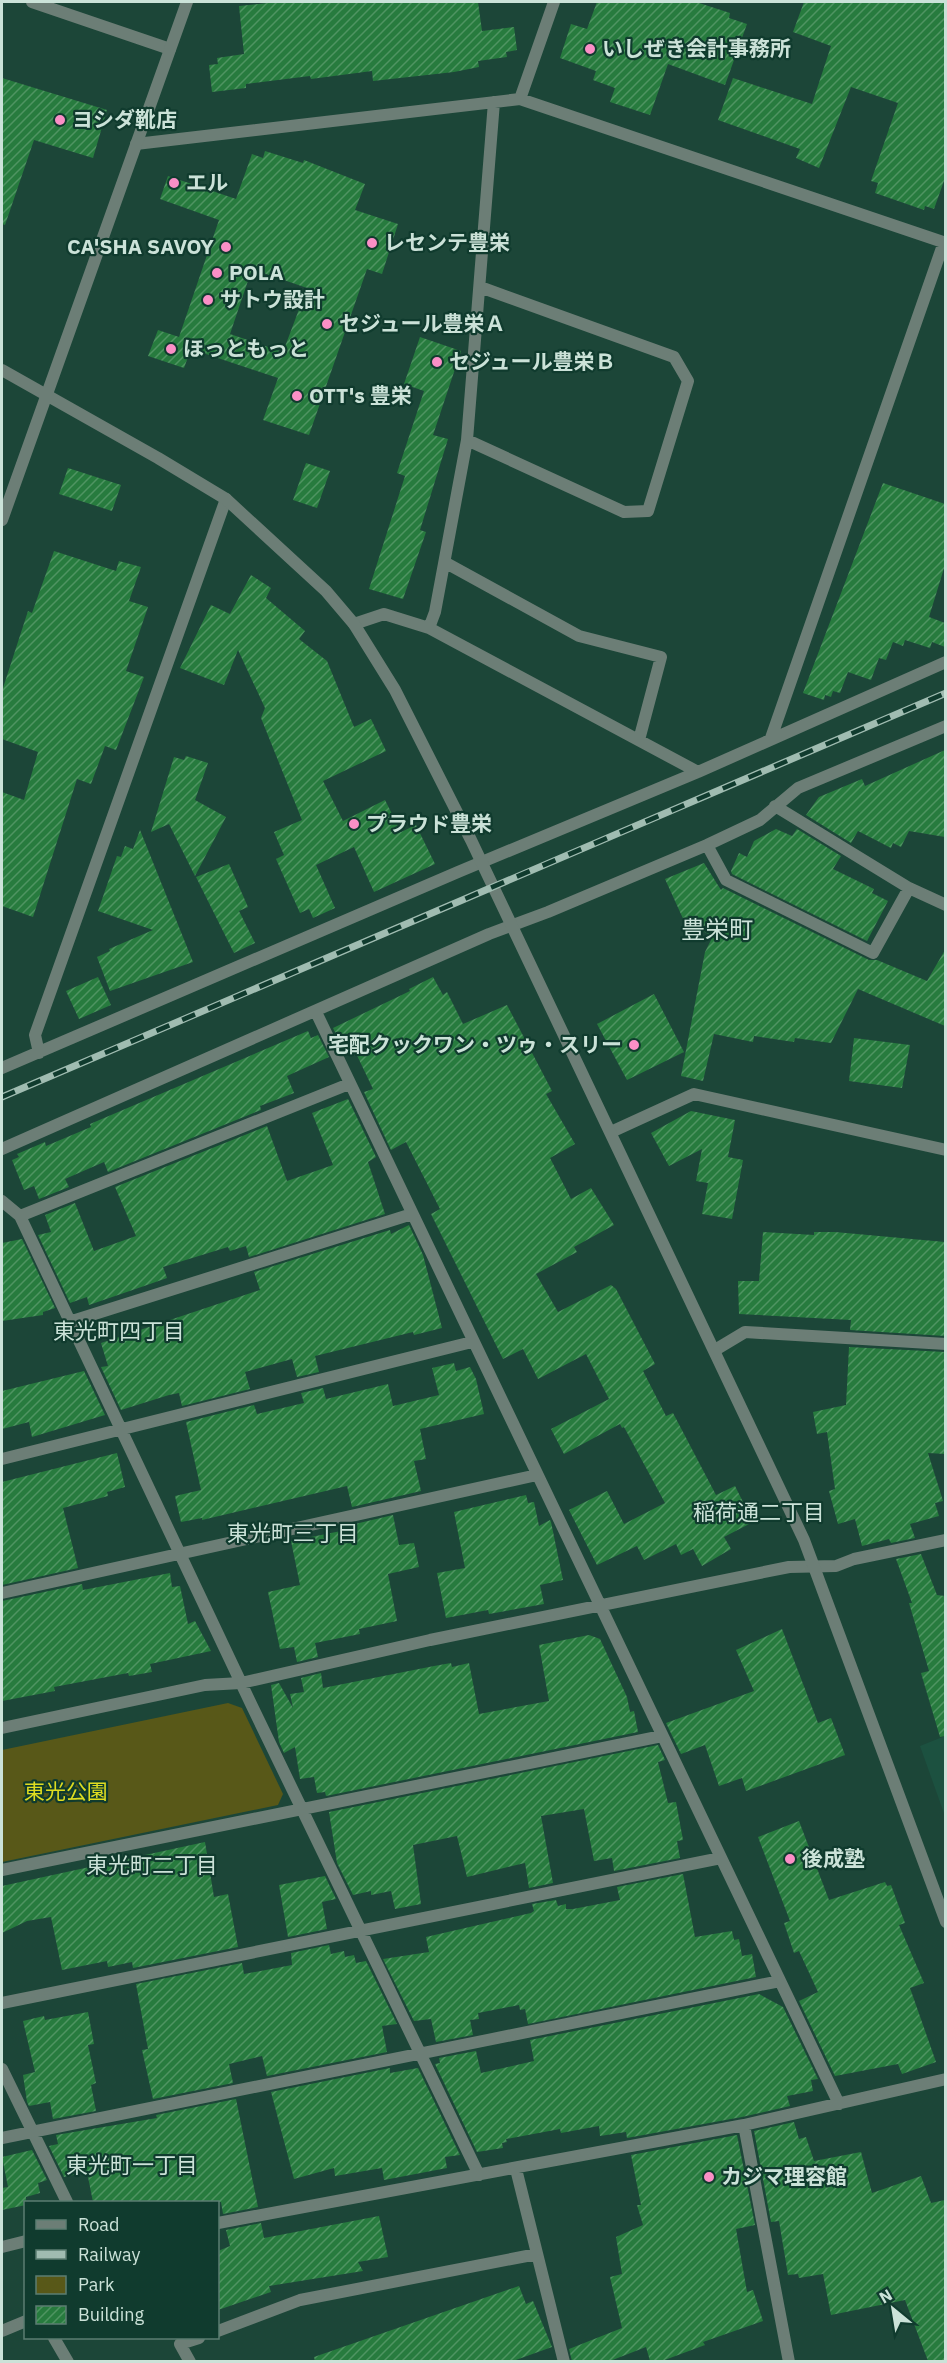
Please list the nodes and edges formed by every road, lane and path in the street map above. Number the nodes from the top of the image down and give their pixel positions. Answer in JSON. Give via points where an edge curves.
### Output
{"nodes":[{"id":1,"x":32,"y":2,"type":"edge"},
{"id":2,"x":187,"y":2,"type":"edge"},
{"id":3,"x":554,"y":2,"type":"edge"},
{"id":4,"x":170,"y":50,"type":"junction"},
{"id":5,"x":520,"y":99,"type":"junction"},
{"id":6,"x":494,"y":102,"type":"junction"},
{"id":7,"x":136,"y":144,"type":"junction"},
{"id":8,"x":945,"y":242,"type":"edge"},
{"id":9,"x":480,"y":287,"type":"junction"},
{"id":10,"x":2,"y":370,"type":"edge"},
{"id":11,"x":46,"y":395,"type":"junction"},
{"id":12,"x":467,"y":440,"type":"junction"},
{"id":13,"x":226,"y":499,"type":"junction"},
{"id":14,"x":2,"y":520,"type":"edge"},
{"id":15,"x":446,"y":563,"type":"junction"},
{"id":16,"x":354,"y":624,"type":"junction"},
{"id":17,"x":429,"y":628,"type":"junction"},
{"id":18,"x":945,"y":662,"type":"edge"},
{"id":19,"x":945,"y":726,"type":"edge"},
{"id":20,"x":771,"y":738,"type":"junction"},
{"id":21,"x":639,"y":740,"type":"junction"},
{"id":22,"x":698,"y":772,"type":"junction"},
{"id":23,"x":775,"y":806,"type":"junction"},
{"id":24,"x":707,"y":845,"type":"junction"},
{"id":25,"x":480,"y":862,"type":"junction"},
{"id":26,"x":909,"y":888,"type":"junction"},
{"id":27,"x":945,"y":906,"type":"edge"},
{"id":28,"x":510,"y":925,"type":"junction"},
{"id":29,"x":316,"y":1011,"type":"junction"},
{"id":30,"x":39,"y":1053,"type":"junction"},
{"id":31,"x":2,"y":1068,"type":"edge"},
{"id":32,"x":349,"y":1084,"type":"junction"},
{"id":33,"x":611,"y":1132,"type":"junction"},
{"id":34,"x":2,"y":1149,"type":"edge"},
{"id":35,"x":945,"y":1150,"type":"edge"},
{"id":36,"x":2,"y":1200,"type":"edge"},
{"id":37,"x":412,"y":1214,"type":"junction"},
{"id":38,"x":20,"y":1215,"type":"junction"},
{"id":39,"x":69,"y":1322,"type":"junction"},
{"id":40,"x":472,"y":1342,"type":"junction"},
{"id":41,"x":945,"y":1344,"type":"edge"},
{"id":42,"x":714,"y":1350,"type":"junction"},
{"id":43,"x":122,"y":1431,"type":"junction"},
{"id":44,"x":2,"y":1459,"type":"edge"},
{"id":45,"x":537,"y":1475,"type":"junction"},
{"id":46,"x":945,"y":1540,"type":"edge"},
{"id":47,"x":182,"y":1556,"type":"junction"},
{"id":48,"x":816,"y":1567,"type":"junction"},
{"id":49,"x":2,"y":1593,"type":"edge"},
{"id":50,"x":599,"y":1605,"type":"junction"},
{"id":51,"x":241,"y":1683,"type":"junction"},
{"id":52,"x":2,"y":1728,"type":"edge"},
{"id":53,"x":662,"y":1736,"type":"junction"},
{"id":54,"x":301,"y":1808,"type":"junction"},
{"id":55,"x":721,"y":1858,"type":"junction"},
{"id":56,"x":2,"y":1870,"type":"edge"},
{"id":57,"x":945,"y":1922,"type":"edge"},
{"id":58,"x":362,"y":1931,"type":"junction"},
{"id":59,"x":780,"y":1981,"type":"junction"},
{"id":60,"x":2,"y":2003,"type":"edge"},
{"id":61,"x":422,"y":2055,"type":"junction"},
{"id":62,"x":2,"y":2069,"type":"edge"},
{"id":63,"x":945,"y":2079,"type":"edge"},
{"id":64,"x":839,"y":2104,"type":"junction"},
{"id":65,"x":744,"y":2125,"type":"junction"},
{"id":66,"x":33,"y":2132,"type":"junction"},
{"id":67,"x":2,"y":2138,"type":"edge"},
{"id":68,"x":516,"y":2169,"type":"junction"},
{"id":69,"x":479,"y":2175,"type":"junction"},
{"id":70,"x":68,"y":2201,"type":"edge"},
{"id":71,"x":219,"y":2223,"type":"edge"},
{"id":72,"x":24,"y":2242,"type":"edge"},
{"id":73,"x":2,"y":2247,"type":"edge"},
{"id":74,"x":537,"y":2254,"type":"junction"},
{"id":75,"x":24,"y":2322,"type":"edge"},
{"id":76,"x":2,"y":2331,"type":"edge"},
{"id":77,"x":219,"y":2331,"type":"edge"},
{"id":78,"x":55,"y":2339,"type":"edge"},
{"id":79,"x":194,"y":2339,"type":"edge"},
{"id":80,"x":68,"y":2361,"type":"edge"},
{"id":81,"x":190,"y":2361,"type":"edge"},
{"id":82,"x":564,"y":2361,"type":"edge"},
{"id":83,"x":789,"y":2361,"type":"edge"}],
"edges":[{"from":1,"to":4,"type":"street"},
{"from":2,"to":4,"type":"street"},
{"from":3,"to":5,"type":"street"},
{"from":4,"to":7,"type":"street"},
{"from":5,"to":6,"type":"street"},
{"from":5,"to":8,"type":"street"},
{"from":6,"to":7,"type":"street"},
{"from":6,"to":9,"type":"street"},
{"from":7,"to":11,"type":"street"},
{"from":8,"to":20,"type":"street"},
{"from":9,"to":12,"type":"street"},
{"from":9,"to":12,"type":"street","via":[[674,357],[688,381],[648,511],[624,512]]},
{"from":10,"to":11,"type":"street"},
{"from":11,"to":13,"type":"street"},
{"from":11,"to":14,"type":"street"},
{"from":12,"to":15,"type":"street"},
{"from":13,"to":16,"type":"street","via":[[303,568]]},
{"from":13,"to":30,"type":"street","via":[[38,1025],[35,1035]]},
{"from":15,"to":17,"type":"street"},
{"from":15,"to":21,"type":"street","via":[[579,636],[661,657]]},
{"from":16,"to":17,"type":"street","via":[[384,614]]},
{"from":16,"to":25,"type":"street","via":[[395,690]]},
{"from":17,"to":21,"type":"street"},
{"from":18,"to":20,"type":"street"},
{"from":19,"to":23,"type":"street","via":[[798,788]]},
{"from":20,"to":22,"type":"street"},
{"from":21,"to":22,"type":"street"},
{"from":22,"to":25,"type":"street"},
{"from":23,"to":24,"type":"street","via":[[760,820]]},
{"from":23,"to":26,"type":"street"},
{"from":24,"to":26,"type":"street","via":[[726,880],[873,953]]},
{"from":24,"to":28,"type":"street"},
{"from":25,"to":28,"type":"street"},
{"from":25,"to":30,"type":"street"},
{"from":26,"to":27,"type":"street"},
{"from":28,"to":29,"type":"street"},
{"from":28,"to":33,"type":"street"},
{"from":29,"to":32,"type":"street"},
{"from":29,"to":34,"type":"street"},
{"from":30,"to":31,"type":"street"},
{"from":32,"to":37,"type":"street"},
{"from":32,"to":38,"type":"street"},
{"from":33,"to":35,"type":"street","via":[[694,1094]]},
{"from":33,"to":42,"type":"street"},
{"from":36,"to":38,"type":"street"},
{"from":37,"to":39,"type":"street"},
{"from":37,"to":40,"type":"street"},
{"from":38,"to":39,"type":"street"},
{"from":39,"to":43,"type":"street"},
{"from":40,"to":43,"type":"street"},
{"from":40,"to":45,"type":"street"},
{"from":41,"to":42,"type":"street","via":[[746,1332]]},
{"from":42,"to":48,"type":"street"},
{"from":43,"to":44,"type":"street"},
{"from":43,"to":47,"type":"street"},
{"from":45,"to":47,"type":"street"},
{"from":45,"to":50,"type":"street"},
{"from":46,"to":48,"type":"street","via":[[836,1566]]},
{"from":47,"to":49,"type":"street"},
{"from":47,"to":51,"type":"street"},
{"from":48,"to":50,"type":"street","via":[[789,1567]]},
{"from":48,"to":57,"type":"street"},
{"from":50,"to":51,"type":"street"},
{"from":50,"to":53,"type":"street"},
{"from":51,"to":52,"type":"street","via":[[205,1685]]},
{"from":51,"to":54,"type":"street"},
{"from":53,"to":54,"type":"street"},
{"from":53,"to":55,"type":"street"},
{"from":54,"to":56,"type":"street"},
{"from":54,"to":58,"type":"street"},
{"from":55,"to":58,"type":"street"},
{"from":55,"to":59,"type":"street"},
{"from":58,"to":60,"type":"street"},
{"from":58,"to":61,"type":"street"},
{"from":59,"to":61,"type":"street"},
{"from":59,"to":64,"type":"street"},
{"from":61,"to":66,"type":"street"},
{"from":61,"to":69,"type":"street"},
{"from":62,"to":66,"type":"street"},
{"from":63,"to":64,"type":"street"},
{"from":64,"to":65,"type":"street"},
{"from":65,"to":68,"type":"street"},
{"from":65,"to":83,"type":"street"},
{"from":66,"to":67,"type":"street"},
{"from":66,"to":70,"type":"street"},
{"from":68,"to":69,"type":"street"},
{"from":68,"to":74,"type":"street"},
{"from":69,"to":71,"type":"street"},
{"from":72,"to":73,"type":"street"},
{"from":74,"to":77,"type":"street","via":[[300,2300]]},
{"from":74,"to":82,"type":"street"},
{"from":75,"to":76,"type":"street"},
{"from":78,"to":80,"type":"street"},
{"from":79,"to":81,"type":"street","via":[[180,2344]]}]}
